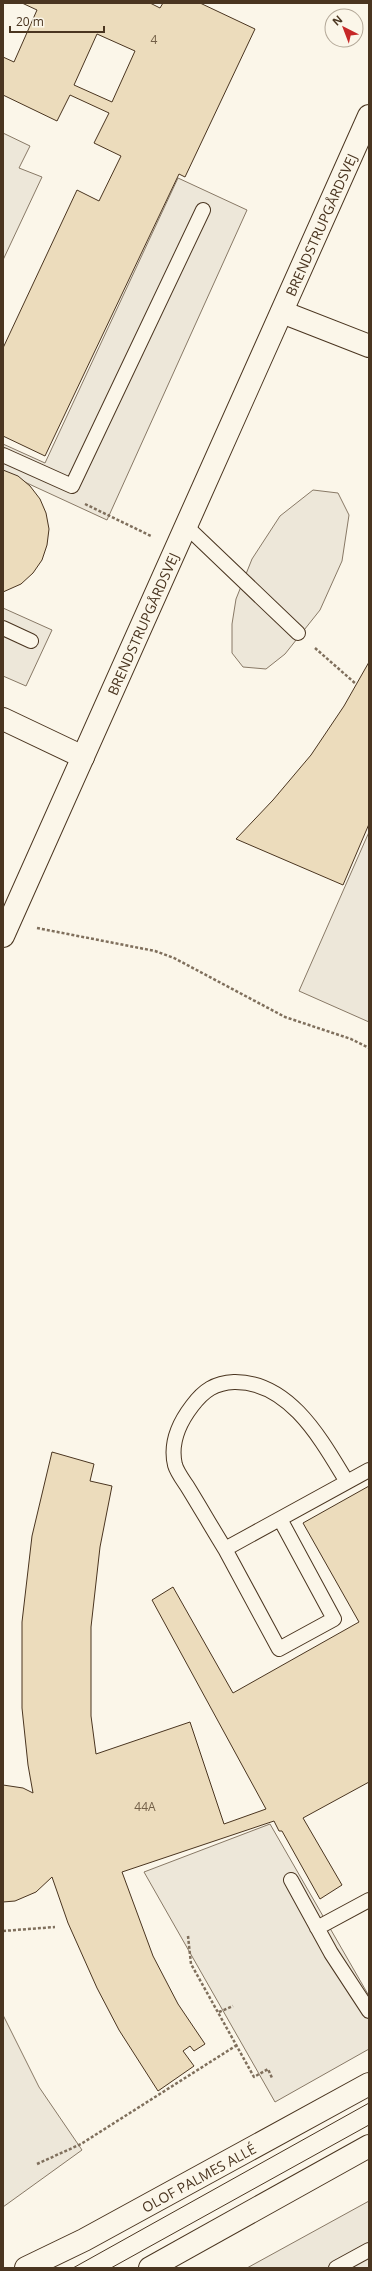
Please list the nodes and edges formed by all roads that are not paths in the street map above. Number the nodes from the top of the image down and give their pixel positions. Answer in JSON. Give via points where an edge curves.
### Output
{"nodes":[{"id":1,"x":369,"y":116,"type":"edge"},
{"id":2,"x":203,"y":210,"type":"dead end"},
{"id":3,"x":282,"y":312,"type":"junction"},
{"id":4,"x":369,"y":346,"type":"edge"},
{"id":5,"x":3,"y":455,"type":"edge"},
{"id":6,"x":186,"y":526,"type":"junction"},
{"id":7,"x":3,"y":628,"type":"edge"},
{"id":8,"x":298,"y":633,"type":"road end"},
{"id":9,"x":31,"y":641,"type":"dead end"},
{"id":10,"x":3,"y":719,"type":"edge"},
{"id":11,"x":83,"y":757,"type":"junction"},
{"id":12,"x":6,"y":929,"type":"edge"},
{"id":13,"x":369,"y":1470,"type":"edge"},
{"id":14,"x":347,"y":1482,"type":"junction"},
{"id":15,"x":280,"y":1519,"type":"junction"},
{"id":16,"x":225,"y":1549,"type":"junction"},
{"id":17,"x":291,"y":1880,"type":"dead end"},
{"id":18,"x":369,"y":1900,"type":"edge"},
{"id":19,"x":317,"y":1928,"type":"junction"},
{"id":20,"x":369,"y":2011,"type":"edge"},
{"id":21,"x":369,"y":2084,"type":"edge"},
{"id":22,"x":369,"y":2146,"type":"edge"},
{"id":23,"x":369,"y":2250,"type":"edge"},
{"id":24,"x":26,"y":2268,"type":"edge"},
{"id":25,"x":150,"y":2268,"type":"edge"},
{"id":26,"x":336,"y":2268,"type":"edge"}],
"edges":[{"from":1,"to":3,"type":"street","name":"BRENDSTRUPGÅRDSVEJ"},
{"from":2,"to":5,"type":"lane","via":[[72,486]]},
{"from":3,"to":4,"type":"street","name":"BRENDSTRUPGÅRDSVEJ"},
{"from":3,"to":6,"type":"street","name":"BRENDSTRUPGÅRDSVEJ"},
{"from":6,"to":8,"type":"lane"},
{"from":6,"to":11,"type":"street","name":"BRENDSTRUPGÅRDSVEJ"},
{"from":7,"to":9,"type":"lane"},
{"from":10,"to":11,"type":"street"},
{"from":11,"to":12,"type":"street","name":"BRENDSTRUPGÅRDSVEJ"},
{"from":13,"to":14,"type":"lane"},
{"from":14,"to":15,"type":"lane"},
{"from":14,"to":16,"type":"lane","via":[[320,1438],[291,1406],[270,1390],[247,1382],[220,1382],[202,1393],[185,1415],[174,1441],[175,1466]]},
{"from":15,"to":16,"type":"lane"},
{"from":15,"to":16,"type":"lane","via":[[334,1618],[279,1649]]},
{"from":17,"to":19,"type":"lane"},
{"from":18,"to":19,"type":"lane"},
{"from":19,"to":20,"type":"lane"},
{"from":21,"to":24,"type":"street","name":"OLOF PALMES ALLÉ","via":[[84,2240]]},
{"from":22,"to":25,"type":"street"},
{"from":23,"to":26,"type":"lane"}]}
